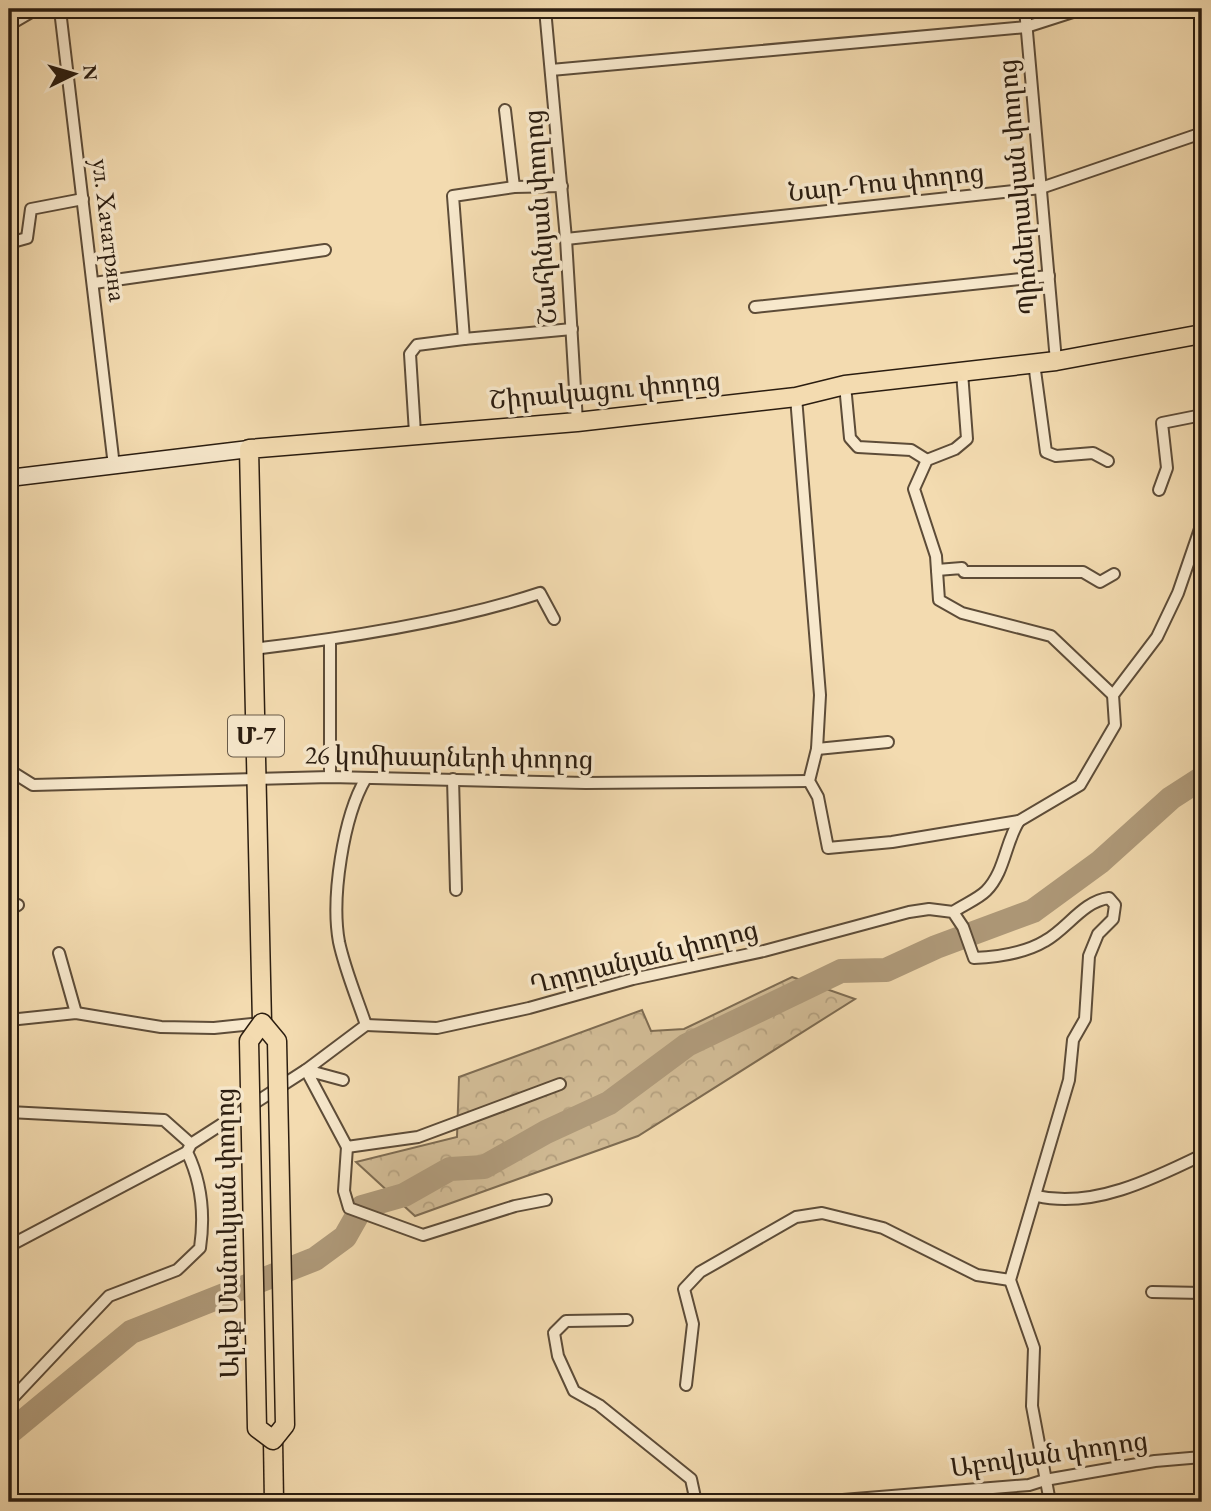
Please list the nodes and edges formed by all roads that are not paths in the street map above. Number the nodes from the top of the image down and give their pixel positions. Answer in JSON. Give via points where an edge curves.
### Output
{"nodes":[{"id":1,"x":65,"y":9,"type":"edge"},
{"id":2,"x":545,"y":9,"type":"edge"},
{"id":3,"x":1025,"y":9,"type":"edge"},
{"id":4,"x":1082,"y":9,"type":"edge"},
{"id":5,"x":32,"y":10,"type":"edge"},
{"id":6,"x":9,"y":25,"type":"edge"},
{"id":7,"x":1026,"y":27,"type":"junction"},
{"id":8,"x":551,"y":70,"type":"junction"},
{"id":9,"x":505,"y":110,"type":"dead end"},
{"id":10,"x":1202,"y":133,"type":"edge"},
{"id":11,"x":562,"y":186,"type":"junction"},
{"id":12,"x":514,"y":187,"type":"junction"},
{"id":13,"x":1041,"y":188,"type":"junction"},
{"id":14,"x":83,"y":199,"type":"junction"},
{"id":15,"x":566,"y":239,"type":"junction"},
{"id":16,"x":9,"y":243,"type":"edge"},
{"id":17,"x":326,"y":250,"type":"dead end"},
{"id":18,"x":1049,"y":276,"type":"junction"},
{"id":19,"x":94,"y":283,"type":"junction"},
{"id":20,"x":755,"y":307,"type":"dead end"},
{"id":21,"x":572,"y":330,"type":"junction"},
{"id":22,"x":1201,"y":339,"type":"edge"},
{"id":23,"x":464,"y":340,"type":"junction"},
{"id":24,"x":1056,"y":361,"type":"junction"},
{"id":25,"x":1034,"y":363,"type":"junction"},
{"id":26,"x":962,"y":372,"type":"junction"},
{"id":27,"x":845,"y":385,"type":"junction"},
{"id":28,"x":796,"y":397,"type":"junction"},
{"id":29,"x":1202,"y":415,"type":"edge"},
{"id":30,"x":577,"y":422,"type":"junction"},
{"id":31,"x":415,"y":433,"type":"junction"},
{"id":32,"x":249,"y":449,"type":"junction"},
{"id":33,"x":927,"y":460,"type":"junction"},
{"id":34,"x":1108,"y":461,"type":"dead end"},
{"id":35,"x":114,"y":466,"type":"junction"},
{"id":36,"x":9,"y":478,"type":"edge"},
{"id":37,"x":1159,"y":490,"type":"dead end"},
{"id":38,"x":1202,"y":523,"type":"edge"},
{"id":39,"x":937,"y":570,"type":"junction"},
{"id":40,"x":1114,"y":574,"type":"dead end"},
{"id":41,"x":554,"y":619,"type":"dead end"},
{"id":42,"x":330,"y":640,"type":"junction"},
{"id":43,"x":253,"y":649,"type":"junction"},
{"id":44,"x":1113,"y":695,"type":"junction"},
{"id":45,"x":888,"y":742,"type":"dead end"},
{"id":46,"x":817,"y":748,"type":"junction"},
{"id":47,"x":9,"y":770,"type":"edge"},
{"id":48,"x":330,"y":777,"type":"junction"},
{"id":49,"x":257,"y":778,"type":"junction"},
{"id":50,"x":366,"y":778,"type":"junction"},
{"id":51,"x":453,"y":779,"type":"junction"},
{"id":52,"x":809,"y":781,"type":"junction"},
{"id":53,"x":1019,"y":821,"type":"junction"},
{"id":54,"x":456,"y":890,"type":"dead end"},
{"id":55,"x":953,"y":912,"type":"junction"},
{"id":56,"x":59,"y":953,"type":"dead end"},
{"id":57,"x":76,"y":1013,"type":"junction"},
{"id":58,"x":9,"y":1020,"type":"edge"},
{"id":59,"x":262,"y":1023,"type":"junction"},
{"id":60,"x":366,"y":1026,"type":"junction"},
{"id":61,"x":306,"y":1070,"type":"junction"},
{"id":62,"x":342,"y":1080,"type":"dead end"},
{"id":63,"x":560,"y":1084,"type":"dead end"},
{"id":64,"x":9,"y":1112,"type":"edge"},
{"id":65,"x":347,"y":1147,"type":"junction"},
{"id":66,"x":189,"y":1148,"type":"junction"},
{"id":67,"x":1202,"y":1156,"type":"edge"},
{"id":68,"x":1037,"y":1196,"type":"junction"},
{"id":69,"x":546,"y":1200,"type":"dead end"},
{"id":70,"x":9,"y":1246,"type":"edge"},
{"id":71,"x":1010,"y":1280,"type":"junction"},
{"id":72,"x":1152,"y":1292,"type":"dead end"},
{"id":73,"x":1202,"y":1293,"type":"edge"},
{"id":74,"x":627,"y":1320,"type":"dead end"},
{"id":75,"x":686,"y":1385,"type":"dead end"},
{"id":76,"x":9,"y":1402,"type":"edge"},
{"id":77,"x":272,"y":1440,"type":"junction"},
{"id":78,"x":1202,"y":1457,"type":"edge"},
{"id":79,"x":1045,"y":1480,"type":"junction"},
{"id":80,"x":274,"y":1502,"type":"edge"},
{"id":81,"x":696,"y":1502,"type":"edge"},
{"id":82,"x":818,"y":1502,"type":"edge"},
{"id":83,"x":1050,"y":1502,"type":"edge"}],
"edges":[{"from":1,"to":5,"type":"street"},
{"from":1,"to":14,"type":"street","name":"ул. Хачатряна"},
{"from":2,"to":8,"type":"street","name":"Շահինյան փողոց"},
{"from":3,"to":7,"type":"street","name":"Պիոներական փողոց"},
{"from":4,"to":7,"type":"street"},
{"from":5,"to":6,"type":"street"},
{"from":7,"to":8,"type":"street"},
{"from":7,"to":13,"type":"street","name":"Պիոներական փողոց"},
{"from":8,"to":11,"type":"street","name":"Շահինյան փողոց"},
{"from":9,"to":12,"type":"street"},
{"from":10,"to":13,"type":"street","name":"Նար-Դոս փողոց"},
{"from":11,"to":12,"type":"street"},
{"from":11,"to":15,"type":"street","name":"Շահինյան փողոց"},
{"from":12,"to":23,"type":"street","via":[[453,196]]},
{"from":13,"to":15,"type":"street","name":"Նար-Դոս փողոց"},
{"from":13,"to":18,"type":"street","name":"Պիոներական փողոց"},
{"from":14,"to":16,"type":"street","via":[[31,209],[27,238]]},
{"from":14,"to":19,"type":"street","name":"ул. Хачатряна"},
{"from":15,"to":21,"type":"street","name":"Շահինյան փողոց"},
{"from":17,"to":19,"type":"street"},
{"from":18,"to":20,"type":"street"},
{"from":18,"to":24,"type":"street","name":"Պիոներական փողոց"},
{"from":19,"to":35,"type":"street","name":"ул. Хачатряна"},
{"from":21,"to":23,"type":"street"},
{"from":21,"to":30,"type":"street","name":"Շահինյան փողոց"},
{"from":22,"to":24,"type":"main road","name":"Շիրակացու փողոց"},
{"from":23,"to":31,"type":"street","via":[[417,345],[410,354]]},
{"from":24,"to":25,"type":"main road","name":"Շիրակացու փողոց"},
{"from":25,"to":26,"type":"main road","name":"Շիրակացու փողոց"},
{"from":25,"to":34,"type":"street","via":[[1046,452],[1056,456],[1093,453]]},
{"from":26,"to":27,"type":"main road","name":"Շիրակացու փողոց"},
{"from":26,"to":33,"type":"street","via":[[967,439]]},
{"from":27,"to":28,"type":"main road","name":"Շիրակացու փողոց"},
{"from":27,"to":33,"type":"street","via":[[850,438],[858,447],[911,450]]},
{"from":28,"to":30,"type":"main road","name":"Շիրակացու փողոց"},
{"from":28,"to":46,"type":"street","via":[[820,695]]},
{"from":29,"to":37,"type":"street","via":[[1162,423],[1167,468]]},
{"from":30,"to":31,"type":"main road","name":"Շիրակացու փողոց"},
{"from":31,"to":32,"type":"main road","name":"Շիրակացու փողոց"},
{"from":32,"to":35,"type":"main road","name":"Շիրակացու փողոց"},
{"from":32,"to":43,"type":"main road","name":"Ալեք Մանուկյան փողոց","number":"Մ-7"},
{"from":33,"to":39,"type":"street","via":[[914,489]]},
{"from":35,"to":36,"type":"main road","name":"Շիրակացու փողոց"},
{"from":38,"to":44,"type":"street","via":[[1157,637]]},
{"from":39,"to":40,"type":"street","via":[[1083,572],[1100,582]]},
{"from":39,"to":44,"type":"street","via":[[939,600],[962,613],[1051,636]]},
{"from":41,"to":42,"type":"street","via":[[540,593]]},
{"from":42,"to":43,"type":"street"},
{"from":42,"to":48,"type":"street"},
{"from":43,"to":49,"type":"main road","name":"Ալեք Մանուկյան փողոց","number":"Մ-7"},
{"from":44,"to":53,"type":"street","via":[[1115,725],[1080,785]]},
{"from":45,"to":46,"type":"street"},
{"from":46,"to":52,"type":"street"},
{"from":47,"to":49,"type":"street","name":"26 կոմիսարների փողոց","via":[[33,785]]},
{"from":48,"to":49,"type":"street","name":"26 կոմիսարների փողոց"},
{"from":48,"to":50,"type":"street","name":"26 կոմիսարների փողոց"},
{"from":49,"to":59,"type":"main road","name":"Ալեք Մանուկյան փողոց","number":"Մ-7"},
{"from":50,"to":51,"type":"street","name":"26 կոմիսարների փողոց"},
{"from":50,"to":60,"type":"street","via":[[356,793],[337,896],[339,942]]},
{"from":51,"to":52,"type":"street","name":"26 կոմիսարների փողոց"},
{"from":51,"to":54,"type":"street"},
{"from":52,"to":53,"type":"street","via":[[818,797],[828,848]]},
{"from":53,"to":55,"type":"street","via":[[999,873],[986,892]]},
{"from":55,"to":60,"type":"street","name":"Ղորղանյան փողոց","via":[[929,909],[873,920],[764,951],[437,1028]]},
{"from":55,"to":68,"type":"street","via":[[974,958],[1045,942],[1096,899],[1109,898],[1115,905],[1113,919],[1098,934],[1089,956],[1086,1019],[1073,1040],[1069,1080]]},
{"from":56,"to":57,"type":"street"},
{"from":57,"to":58,"type":"street"},
{"from":57,"to":59,"type":"street","via":[[161,1027]]},
{"from":59,"to":77,"type":"main road","name":"Ալեք Մանուկյան փողոց","number":"Մ-7","bridge":true,"via":[[276,1041],[277,1068],[285,1425]]},
{"from":59,"to":77,"type":"main road","name":"Ալեք Մանուկյան փողոց","number":"Մ-7","bridge":true,"via":[[248,1041],[257,1428]]},
{"from":60,"to":61,"type":"street"},
{"from":61,"to":62,"type":"street"},
{"from":61,"to":65,"type":"street"},
{"from":61,"to":66,"type":"street"},
{"from":63,"to":65,"type":"street","via":[[418,1137]]},
{"from":64,"to":66,"type":"street","via":[[164,1120]]},
{"from":65,"to":69,"type":"street","via":[[349,1208],[423,1236]]},
{"from":66,"to":70,"type":"street"},
{"from":66,"to":76,"type":"street","via":[[203,1206],[200,1248],[177,1270],[109,1296]]},
{"from":67,"to":68,"type":"street","via":[[1118,1191],[1054,1200]]},
{"from":68,"to":71,"type":"street"},
{"from":71,"to":75,"type":"street","via":[[978,1275],[883,1228],[822,1213],[796,1217],[700,1272],[684,1289],[692,1324]]},
{"from":71,"to":79,"type":"street","via":[[1034,1348],[1032,1406]]},
{"from":72,"to":73,"type":"street"},
{"from":74,"to":81,"type":"street","via":[[566,1321],[554,1333],[558,1356],[574,1391],[599,1405],[691,1479]]},
{"from":77,"to":80,"type":"main road","name":"Ալեք Մանուկյան փողոց","number":"Մ-7"},
{"from":78,"to":79,"type":"street","name":"Աբովյան փողոց"},
{"from":79,"to":82,"type":"street","name":"Աբովյան փողոց","via":[[1029,1486]]},
{"from":79,"to":83,"type":"street"}]}
